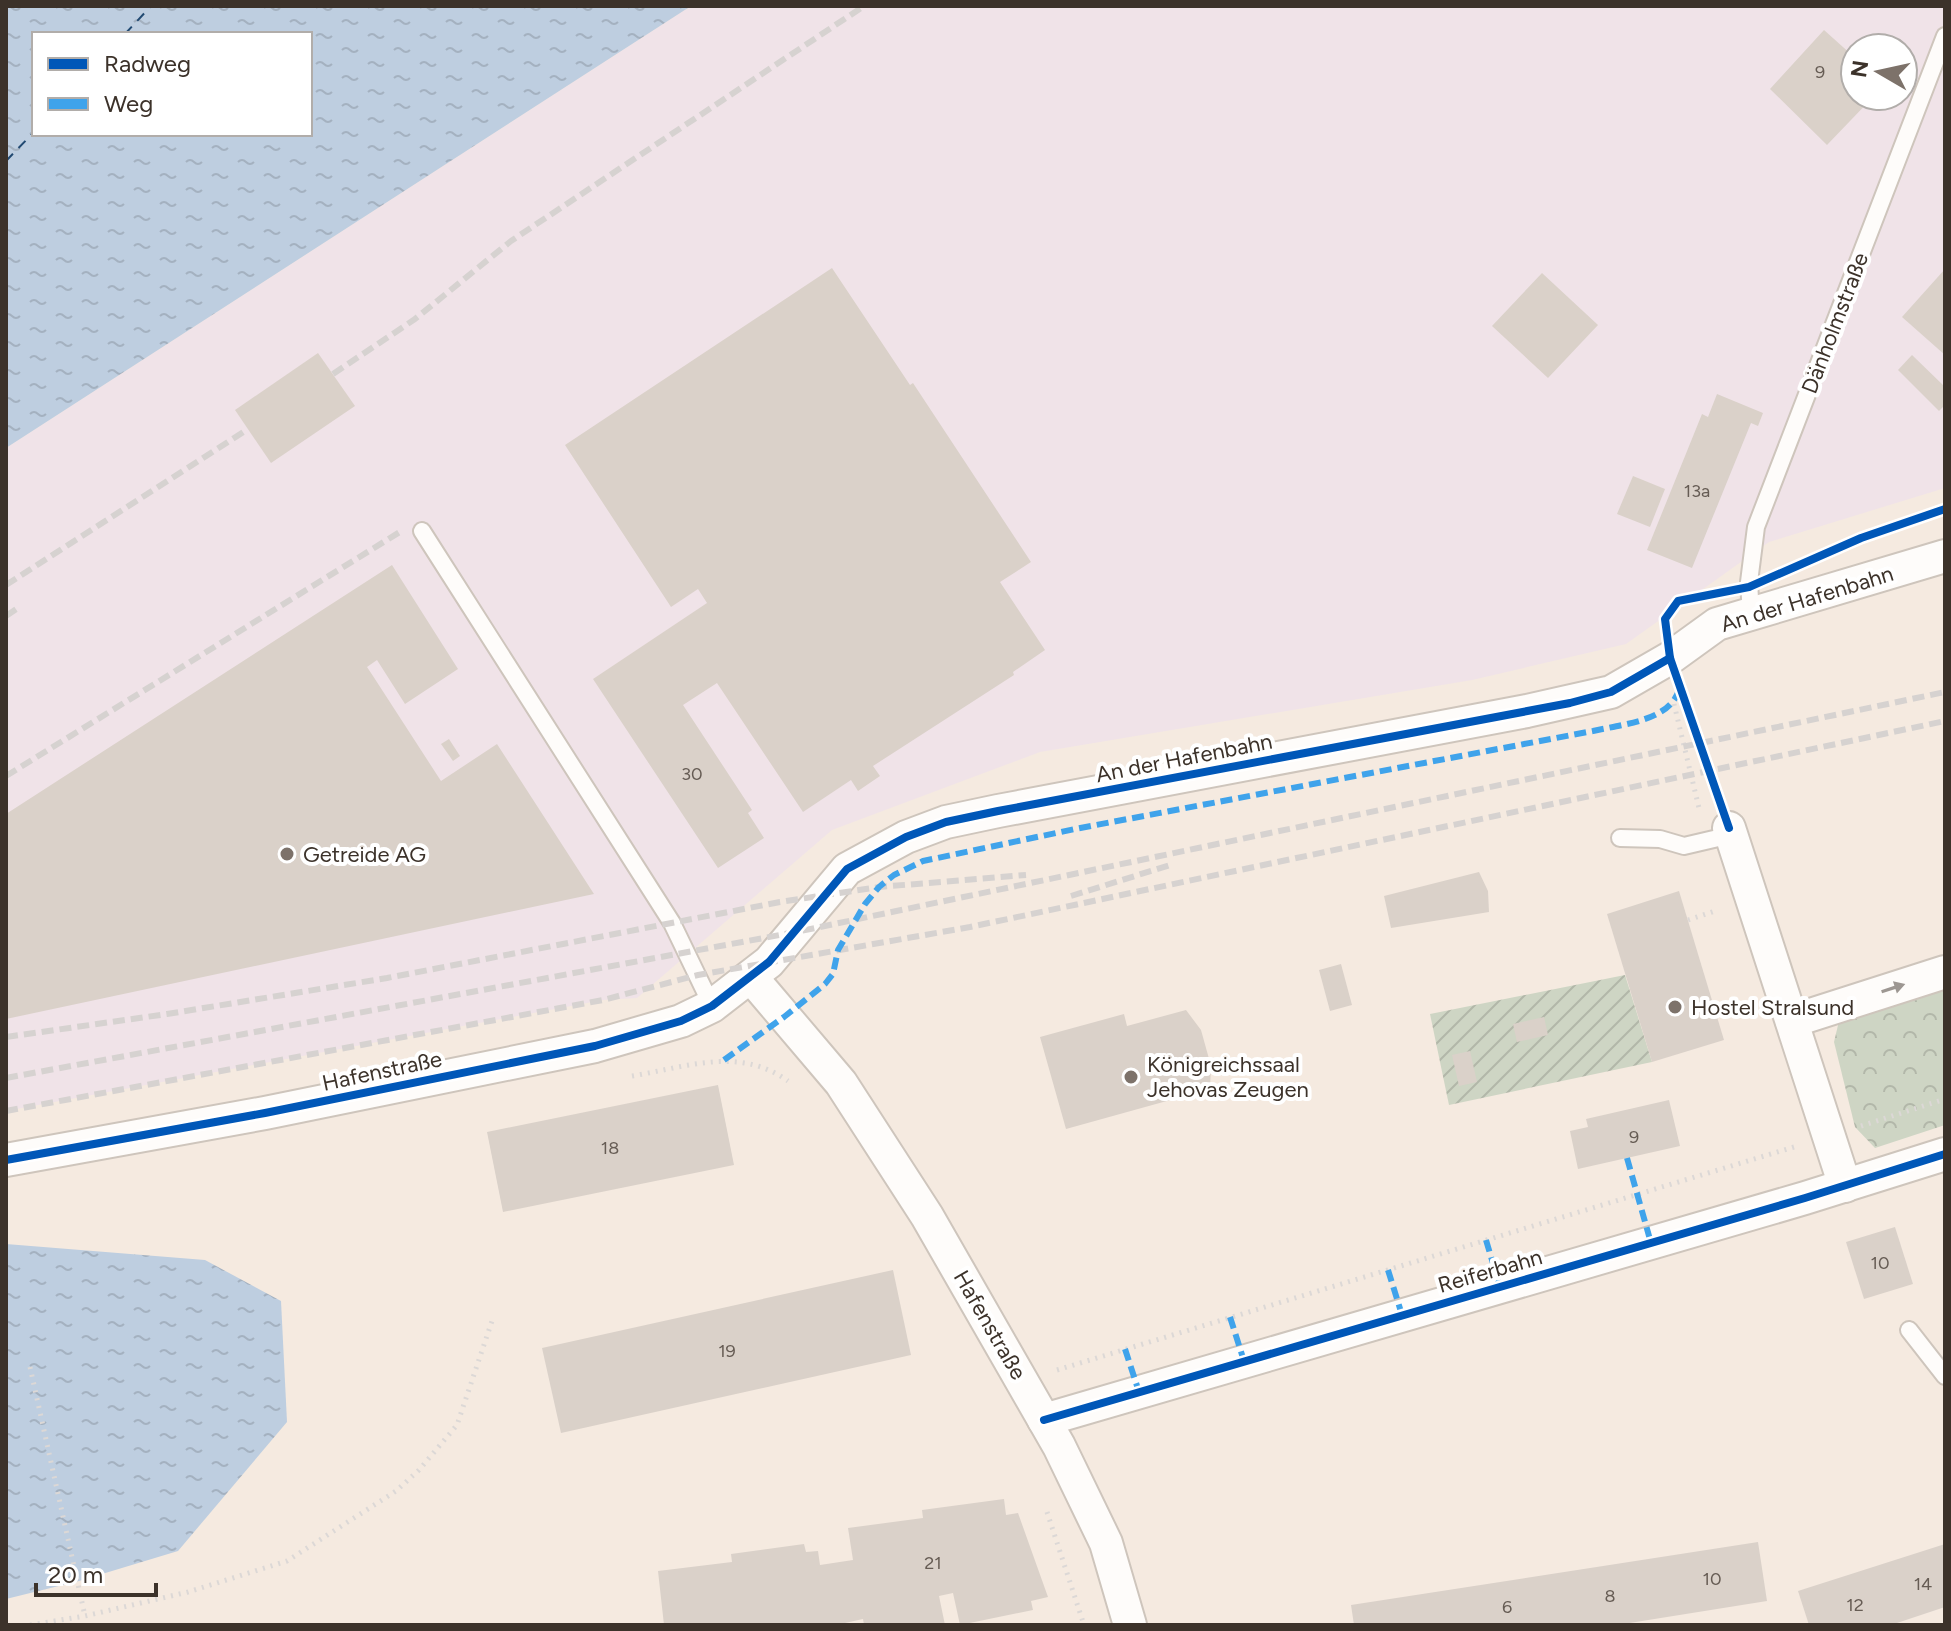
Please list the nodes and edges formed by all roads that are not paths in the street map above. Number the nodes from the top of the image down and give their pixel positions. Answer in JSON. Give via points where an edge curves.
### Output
{"nodes":[{"id":1,"x":1945,"y":36,"type":"edge"},
{"id":2,"x":422,"y":531,"type":"dead end"},
{"id":3,"x":1945,"y":556,"type":"edge"},
{"id":4,"x":1751,"y":615,"type":"junction"},
{"id":5,"x":1730,"y":831,"type":"joint"},
{"id":6,"x":1620,"y":838,"type":"dead end"},
{"id":7,"x":1945,"y":972,"type":"edge"},
{"id":8,"x":751,"y":977,"type":"junction"},
{"id":9,"x":712,"y":1006,"type":"junction"},
{"id":10,"x":1792,"y":1021,"type":"junction"},
{"id":11,"x":1945,"y":1154,"type":"edge"},
{"id":12,"x":6,"y":1160,"type":"edge"},
{"id":13,"x":1845,"y":1186,"type":"junction"},
{"id":14,"x":1909,"y":1330,"type":"dead end"},
{"id":15,"x":1945,"y":1376,"type":"edge"},
{"id":16,"x":1044,"y":1420,"type":"junction"},
{"id":17,"x":1130,"y":1625,"type":"edge"}],
"edges":[{"from":1,"to":4,"type":"lane","name":"Dänholmstraße","via":[[1756,527]]},
{"from":2,"to":9,"type":"lane","via":[[672,923]]},
{"from":3,"to":4,"type":"street","name":"An der Hafenbahn"},
{"from":4,"to":8,"type":"street","name":"An der Hafenbahn","via":[[1717,624],[1611,692],[1570,703],[946,822],[847,869]]},
{"from":5,"to":6,"type":"lane","via":[[1684,846]]},
{"from":5,"to":10,"type":"street"},
{"from":10,"to":7,"type":"street","one_way":true},
{"from":8,"to":9,"type":"street","name":"Hafenstraße"},
{"from":8,"to":16,"type":"street","name":"Hafenstraße","via":[[841,1083],[927,1216]]},
{"from":9,"to":12,"type":"street","name":"Hafenstraße","via":[[681,1021],[595,1046]]},
{"from":10,"to":13,"type":"street"},
{"from":11,"to":13,"type":"street","name":"Reiferbahn"},
{"from":13,"to":16,"type":"street","name":"Reiferbahn"},
{"from":14,"to":15,"type":"lane"},
{"from":16,"to":17,"type":"street","name":"Hafenstraße","via":[[1106,1543]]}]}
